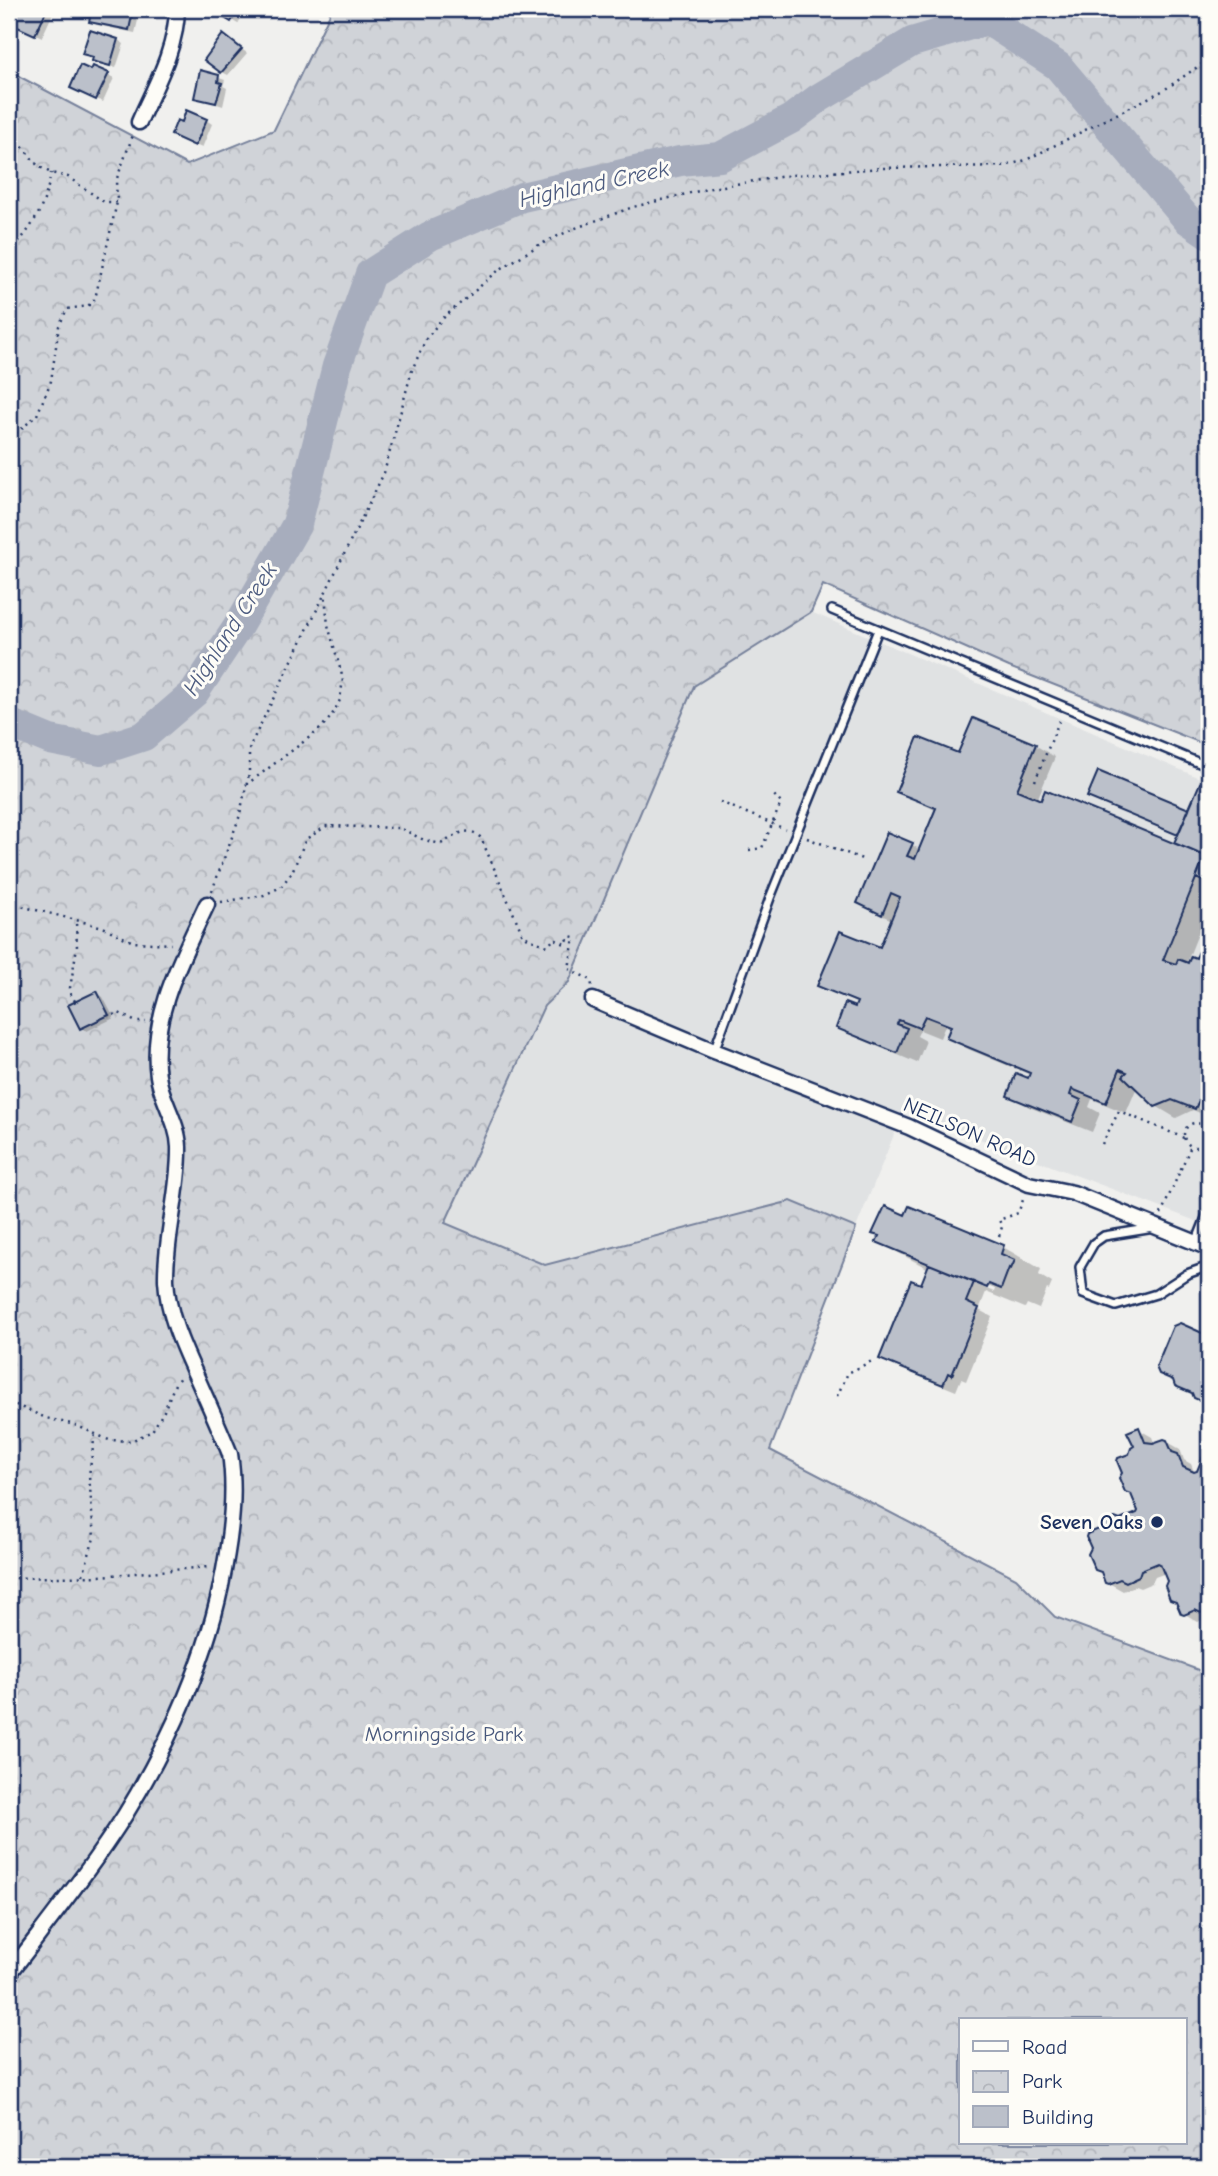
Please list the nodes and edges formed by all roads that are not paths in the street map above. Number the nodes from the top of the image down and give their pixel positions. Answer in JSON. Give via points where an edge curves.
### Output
{"nodes":[{"id":1,"x":177,"y":9,"type":"edge"},
{"id":2,"x":139,"y":122,"type":"road end"},
{"id":3,"x":832,"y":610,"type":"dead end"},
{"id":4,"x":878,"y":630,"type":"junction"},
{"id":5,"x":1209,"y":767,"type":"edge"},
{"id":6,"x":207,"y":904,"type":"road end"},
{"id":7,"x":593,"y":1000,"type":"road end"},
{"id":8,"x":714,"y":1051,"type":"junction"},
{"id":9,"x":1209,"y":1210,"type":"edge"},
{"id":10,"x":1157,"y":1227,"type":"junction"},
{"id":11,"x":1203,"y":1245,"type":"edge"},
{"id":12,"x":1209,"y":1266,"type":"edge"},
{"id":13,"x":9,"y":1974,"type":"edge"}],
"edges":[{"from":1,"to":2,"type":"street","via":[[170,51]]},
{"from":3,"to":4,"type":"lane"},
{"from":4,"to":5,"type":"lane"},
{"from":4,"to":8,"type":"lane"},
{"from":6,"to":13,"type":"street","via":[[164,1004],[157,1072],[179,1146],[166,1277],[169,1310],[230,1454],[232,1508],[225,1565],[211,1631],[145,1780],[104,1846]]},
{"from":7,"to":8,"type":"street","name":"NEILSON ROAD"},
{"from":8,"to":10,"type":"street","name":"NEILSON ROAD","via":[[909,1127],[1029,1184],[1073,1193]]},
{"from":9,"to":11,"type":"lane"},
{"from":10,"to":11,"type":"street","name":"NEILSON ROAD"},
{"from":10,"to":12,"type":"lane","via":[[1104,1236],[1094,1243],[1080,1267],[1083,1294],[1116,1306],[1156,1294],[1187,1273]]}]}
